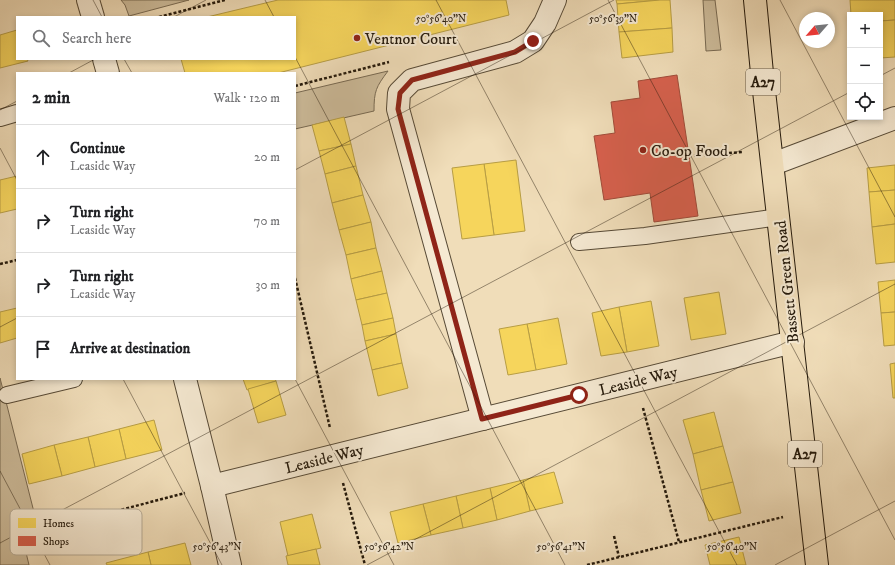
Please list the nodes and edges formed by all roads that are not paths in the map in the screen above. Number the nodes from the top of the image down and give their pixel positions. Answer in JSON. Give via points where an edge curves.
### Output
{"nodes":[{"id":1,"x":88,"y":0,"type":"edge"},
{"id":2,"x":555,"y":0,"type":"edge"},
{"id":3,"x":755,"y":0,"type":"edge"},
{"id":4,"x":93,"y":16,"type":"edge"},
{"id":5,"x":104,"y":60,"type":"edge"},
{"id":6,"x":108,"y":72,"type":"edge"},
{"id":7,"x":16,"y":113,"type":"edge"},
{"id":8,"x":0,"y":118,"type":"edge"},
{"id":9,"x":895,"y":118,"type":"edge"},
{"id":10,"x":772,"y":158,"type":"junction"},
{"id":11,"x":779,"y":218,"type":"junction"},
{"id":12,"x":579,"y":242,"type":"dead end"},
{"id":13,"x":793,"y":342,"type":"junction"},
{"id":14,"x":70,"y":380,"type":"edge"},
{"id":15,"x":186,"y":380,"type":"edge"},
{"id":16,"x":7,"y":396,"type":"dead end"},
{"id":17,"x":482,"y":419,"type":"junction"},
{"id":18,"x":212,"y":486,"type":"junction"},
{"id":19,"x":230,"y":565,"type":"edge"},
{"id":20,"x":817,"y":565,"type":"edge"}],
"edges":[{"from":1,"to":4,"type":"street"},
{"from":2,"to":17,"type":"street","via":[[545,23],[533,41],[515,52],[412,80],[400,93],[398,109]]},
{"from":3,"to":10,"type":"main road","name":"Bassett Green Road","number":"A27"},
{"from":5,"to":6,"type":"street"},
{"from":7,"to":8,"type":"lane"},
{"from":9,"to":10,"type":"street"},
{"from":10,"to":11,"type":"main road","name":"Bassett Green Road","number":"A27"},
{"from":11,"to":12,"type":"lane"},
{"from":11,"to":13,"type":"main road","name":"Bassett Green Road","number":"A27"},
{"from":13,"to":17,"type":"street","name":"Leaside Way"},
{"from":13,"to":20,"type":"main road","name":"Bassett Green Road","number":"A27"},
{"from":14,"to":16,"type":"lane"},
{"from":15,"to":18,"type":"street"},
{"from":17,"to":18,"type":"street","name":"Leaside Way"},
{"from":18,"to":19,"type":"street"}]}
